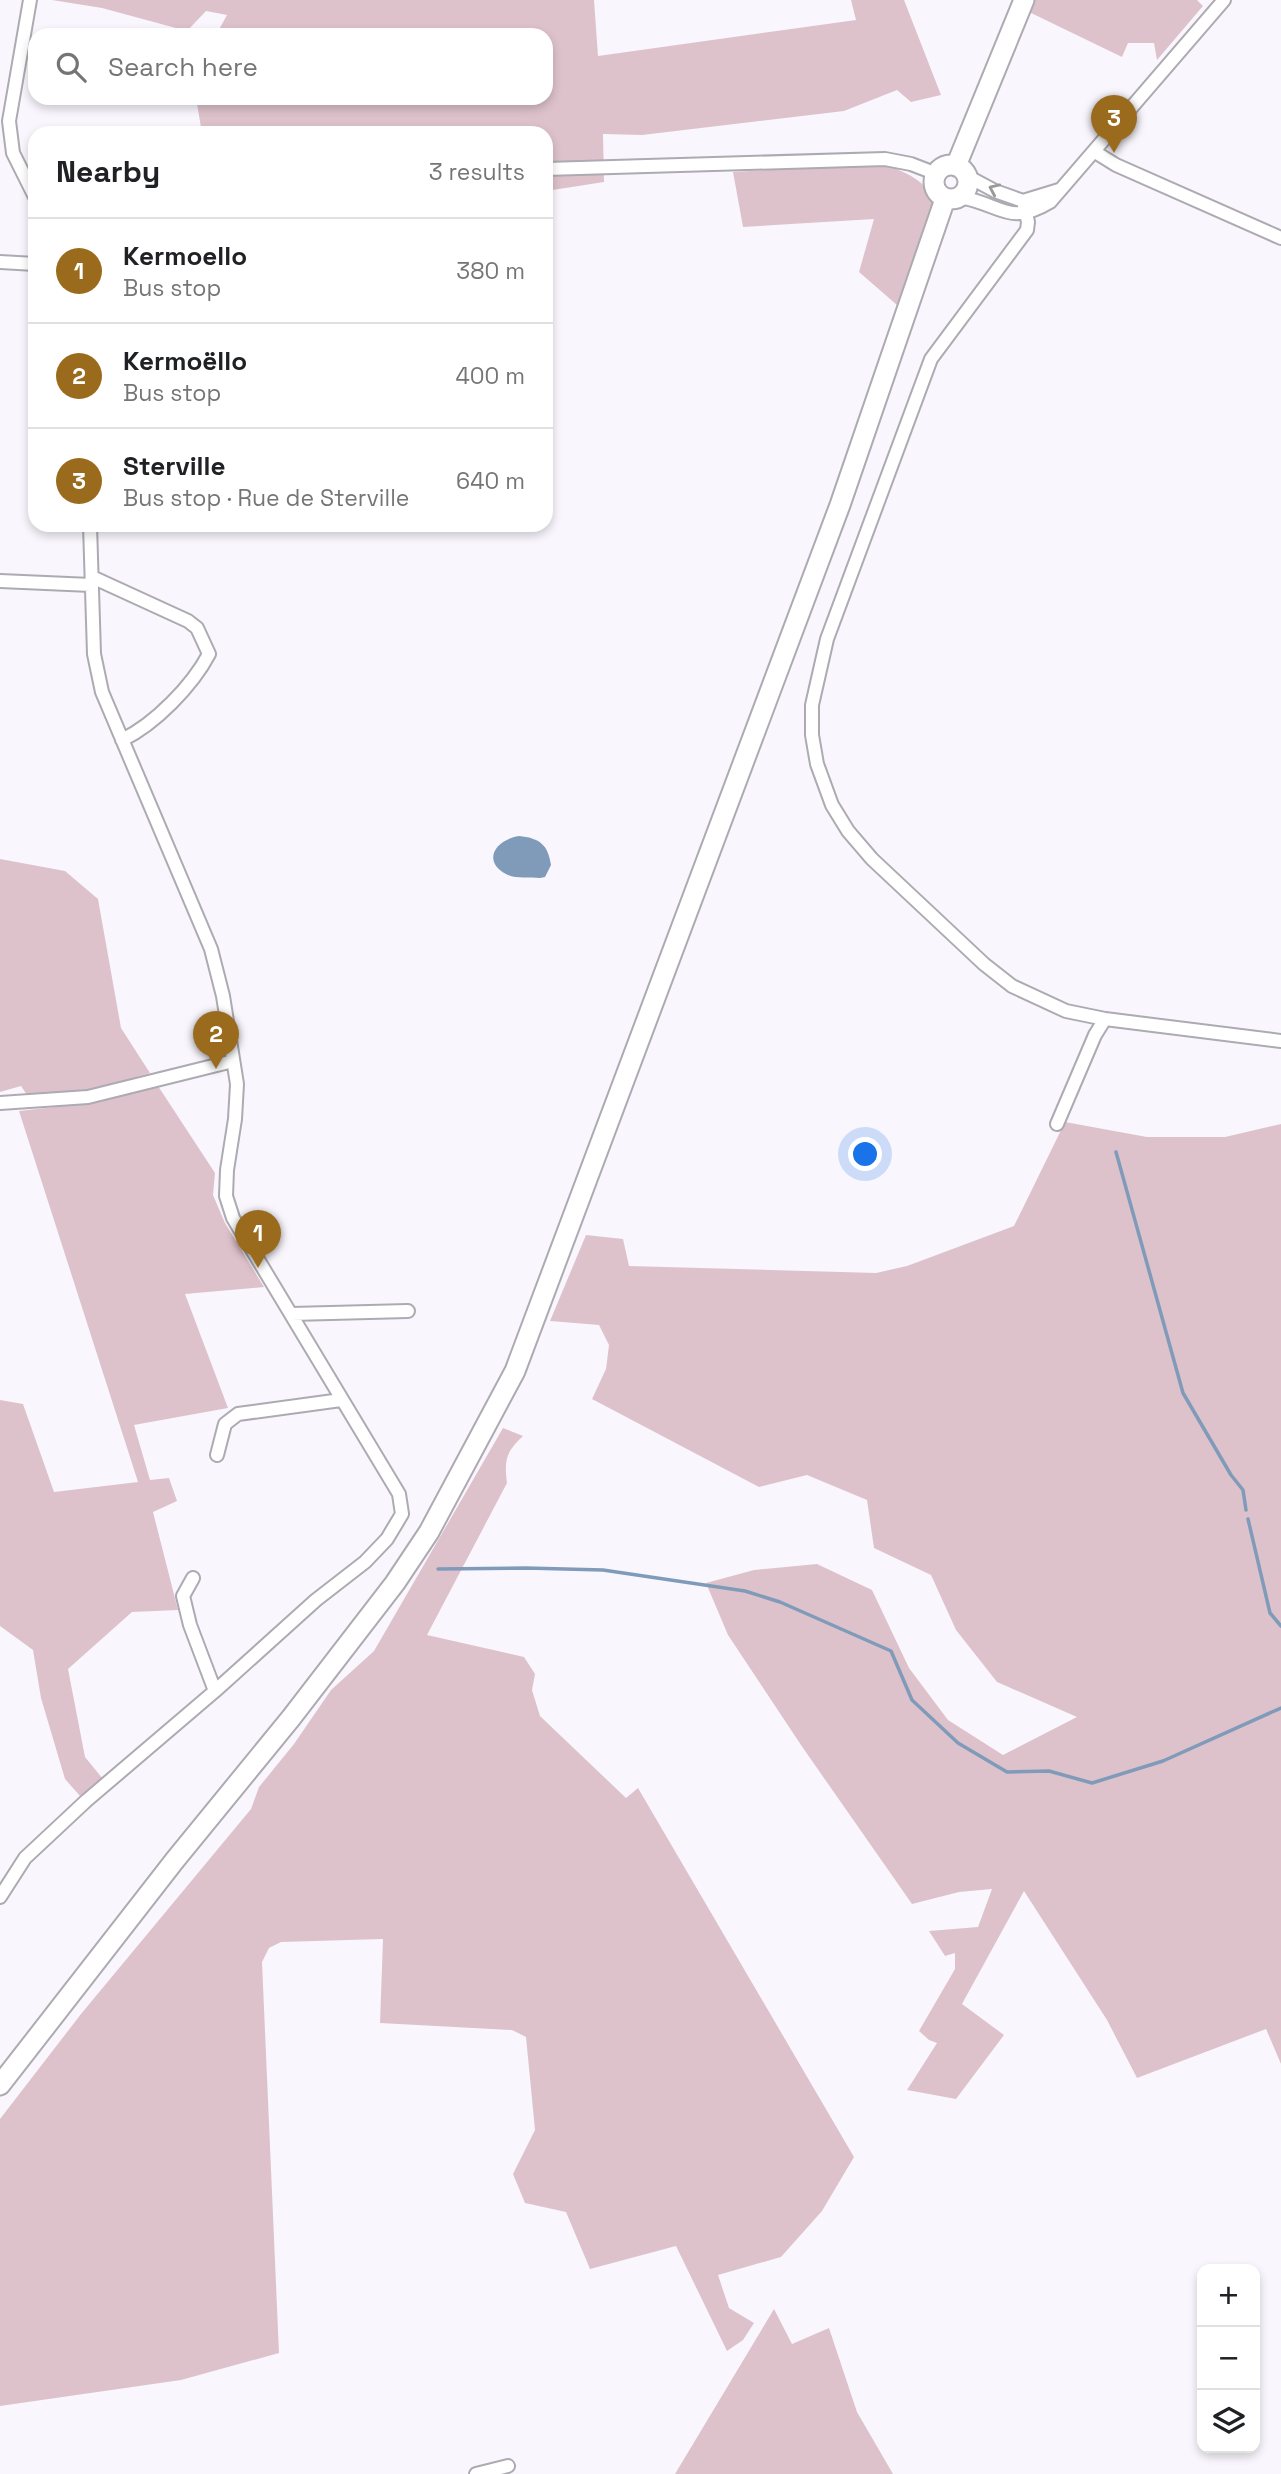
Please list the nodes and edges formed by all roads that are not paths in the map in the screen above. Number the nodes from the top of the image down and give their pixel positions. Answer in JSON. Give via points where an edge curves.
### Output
{"nodes":[{"id":1,"x":30,"y":0,"type":"edge"},
{"id":2,"x":1024,"y":0,"type":"edge"},
{"id":3,"x":1224,"y":0,"type":"edge"},
{"id":4,"x":1095,"y":152,"type":"junction"},
{"id":5,"x":553,"y":169,"type":"edge"},
{"id":6,"x":962,"y":171,"type":"junction"},
{"id":7,"x":937,"y":174,"type":"junction"},
{"id":8,"x":28,"y":183,"type":"edge"},
{"id":9,"x":953,"y":198,"type":"junction"},
{"id":10,"x":1025,"y":207,"type":"junction"},
{"id":11,"x":1012,"y":215,"type":"junction"},
{"id":12,"x":1281,"y":237,"type":"edge"},
{"id":13,"x":1014,"y":247,"type":"junction"},
{"id":14,"x":0,"y":261,"type":"edge"},
{"id":15,"x":28,"y":263,"type":"edge"},
{"id":16,"x":90,"y":532,"type":"edge"},
{"id":17,"x":0,"y":581,"type":"edge"},
{"id":18,"x":92,"y":581,"type":"junction"},
{"id":19,"x":122,"y":740,"type":"junction"},
{"id":20,"x":1105,"y":1019,"type":"junction"},
{"id":21,"x":1281,"y":1041,"type":"edge"},
{"id":22,"x":233,"y":1061,"type":"junction"},
{"id":23,"x":0,"y":1103,"type":"edge"},
{"id":24,"x":1056,"y":1124,"type":"dead end"},
{"id":25,"x":408,"y":1311,"type":"dead end"},
{"id":26,"x":292,"y":1314,"type":"junction"},
{"id":27,"x":341,"y":1400,"type":"junction"},
{"id":28,"x":216,"y":1455,"type":"dead end"},
{"id":29,"x":193,"y":1578,"type":"dead end"},
{"id":30,"x":215,"y":1691,"type":"junction"},
{"id":31,"x":0,"y":1897,"type":"edge"},
{"id":32,"x":0,"y":2085,"type":"edge"},
{"id":33,"x":508,"y":2466,"type":"dead end"},
{"id":34,"x":476,"y":2474,"type":"edge"}],
"edges":[{"from":1,"to":8,"type":"street","via":[[9,121],[13,153]]},
{"from":2,"to":6,"type":"main road"},
{"from":3,"to":4,"type":"street"},
{"from":4,"to":10,"type":"street","via":[[1050,202]]},
{"from":4,"to":12,"type":"street"},
{"from":5,"to":7,"type":"street","via":[[885,159]]},
{"from":6,"to":7,"type":"main road","via":[[945,167]]},
{"from":6,"to":9,"type":"main road","via":[[967,188]]},
{"from":10,"to":6,"type":"street","one_way":true},
{"from":7,"to":9,"type":"main road","via":[[936,190]]},
{"from":9,"to":11,"type":"street","via":[[992,205]]},
{"from":9,"to":32,"type":"main road","via":[[515,1371],[429,1532],[395,1583]]},
{"from":10,"to":11,"type":"street"},
{"from":10,"to":13,"type":"street","via":[[1027,230]]},
{"from":11,"to":13,"type":"street"},
{"from":13,"to":20,"type":"street","via":[[932,359],[827,639],[812,705],[812,735],[832,805],[873,859],[1012,986],[1066,1011]]},
{"from":14,"to":15,"type":"street"},
{"from":16,"to":18,"type":"street"},
{"from":17,"to":18,"type":"street"},
{"from":18,"to":19,"type":"street","via":[[94,654],[102,692]]},
{"from":18,"to":19,"type":"street","via":[[188,621],[197,628],[209,654],[177,697]]},
{"from":19,"to":22,"type":"street","via":[[211,949]]},
{"from":20,"to":21,"type":"street"},
{"from":20,"to":24,"type":"street"},
{"from":22,"to":23,"type":"street","via":[[88,1097]]},
{"from":22,"to":26,"type":"street","via":[[236,1119],[226,1196],[233,1218]]},
{"from":25,"to":26,"type":"street"},
{"from":26,"to":27,"type":"street"},
{"from":27,"to":28,"type":"street","via":[[238,1414],[225,1424]]},
{"from":27,"to":30,"type":"street","via":[[399,1494],[402,1514],[365,1562]]},
{"from":29,"to":30,"type":"street","via":[[183,1597]]},
{"from":30,"to":31,"type":"street","via":[[25,1857]]},
{"from":33,"to":34,"type":"street"}]}
